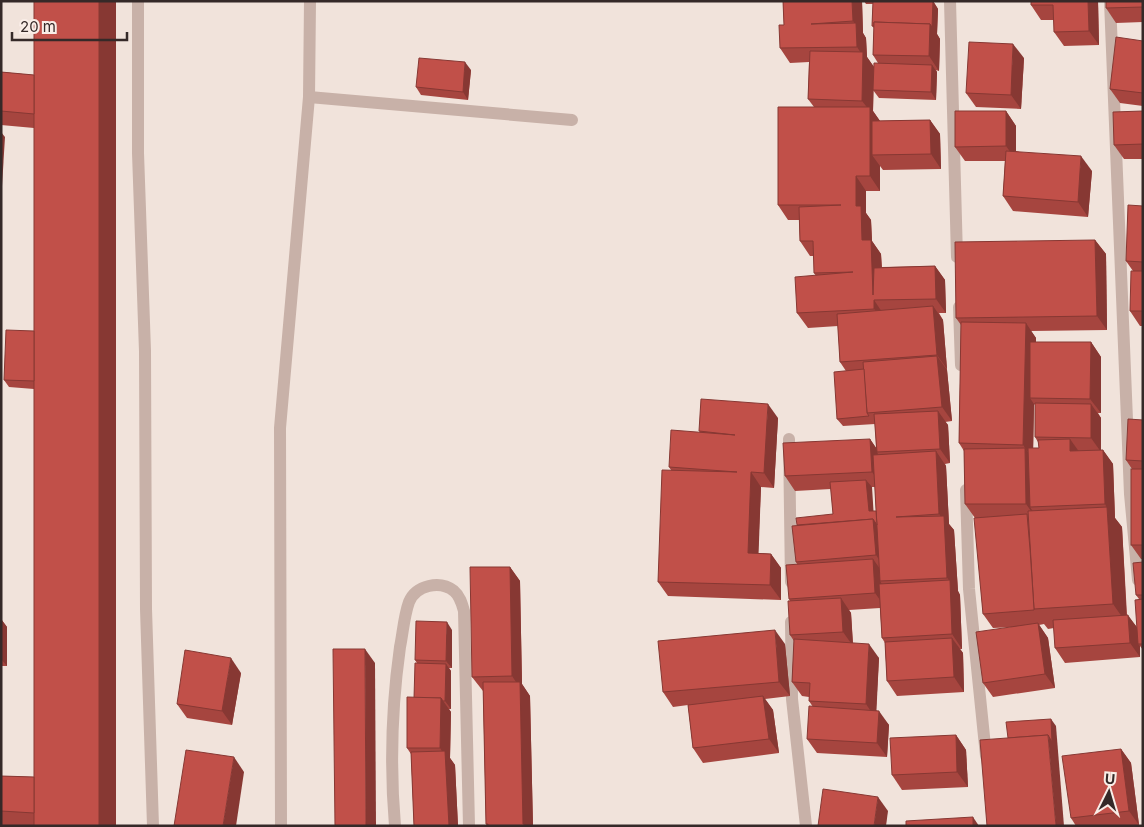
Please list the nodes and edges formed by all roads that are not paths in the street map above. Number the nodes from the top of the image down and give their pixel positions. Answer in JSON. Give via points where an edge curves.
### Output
{"nodes":[{"id":1,"x":138,"y":1,"type":"edge"},
{"id":2,"x":310,"y":1,"type":"edge"},
{"id":3,"x":950,"y":1,"type":"edge"},
{"id":4,"x":1110,"y":1,"type":"edge"},
{"id":5,"x":309,"y":97,"type":"junction"},
{"id":6,"x":572,"y":120,"type":"dead end"},
{"id":7,"x":958,"y":265,"type":"edge"},
{"id":8,"x":959,"y":294,"type":"edge"},
{"id":9,"x":962,"y":373,"type":"edge"},
{"id":10,"x":789,"y":439,"type":"dead end"},
{"id":11,"x":966,"y":481,"type":"edge"},
{"id":12,"x":1139,"y":592,"type":"edge"},
{"id":13,"x":791,"y":593,"type":"edge"},
{"id":14,"x":791,"y":612,"type":"edge"},
{"id":15,"x":987,"y":766,"type":"edge"},
{"id":16,"x":153,"y":826,"type":"edge"},
{"id":17,"x":281,"y":826,"type":"edge"},
{"id":18,"x":395,"y":826,"type":"edge"},
{"id":19,"x":469,"y":826,"type":"edge"},
{"id":20,"x":806,"y":826,"type":"edge"}],
"edges":[{"from":1,"to":16,"type":"street","via":[[138,153],[145,351],[146,590]]},
{"from":2,"to":5,"type":"street"},
{"from":3,"to":7,"type":"street"},
{"from":4,"to":12,"type":"street","via":[[1130,494]]},
{"from":5,"to":6,"type":"street"},
{"from":5,"to":17,"type":"street","via":[[280,428]]},
{"from":8,"to":9,"type":"street"},
{"from":10,"to":13,"type":"street"},
{"from":11,"to":15,"type":"street","via":[[969,589]]},
{"from":14,"to":20,"type":"street","via":[[792,699]]},
{"from":18,"to":19,"type":"street","via":[[395,683],[406,612],[410,599],[421,588],[433,584],[453,591],[460,598],[464,611]]}]}
